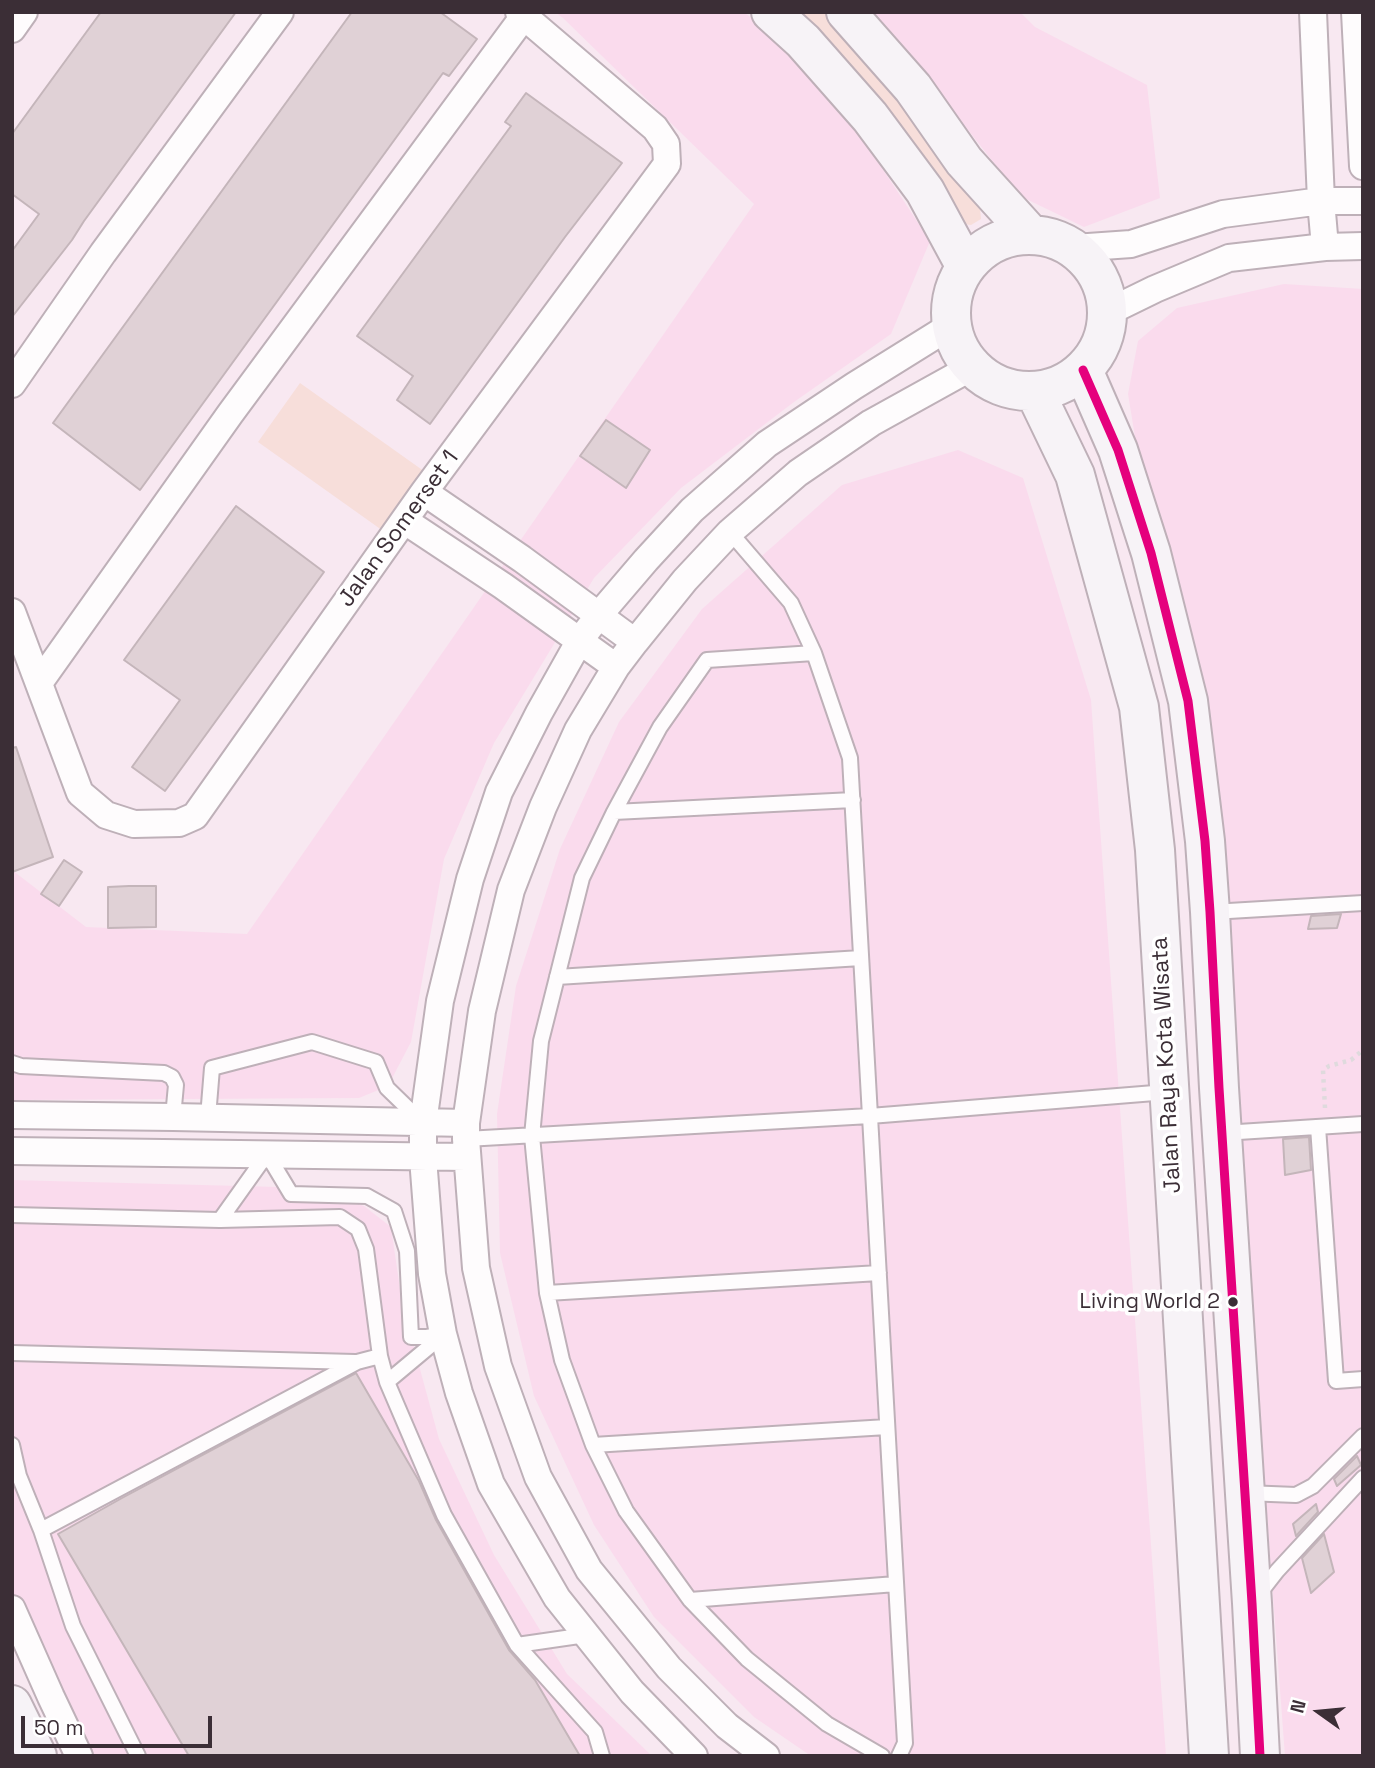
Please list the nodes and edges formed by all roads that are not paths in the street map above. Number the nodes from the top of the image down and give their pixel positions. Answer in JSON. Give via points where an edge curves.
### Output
{"nodes":[{"id":1,"x":24,"y":12,"type":"edge"},
{"id":2,"x":280,"y":12,"type":"edge"},
{"id":3,"x":771,"y":12,"type":"edge"},
{"id":4,"x":846,"y":12,"type":"edge"},
{"id":5,"x":1313,"y":12,"type":"edge"},
{"id":6,"x":1355,"y":12,"type":"edge"},
{"id":7,"x":522,"y":14,"type":"edge"},
{"id":8,"x":12,"y":29,"type":"edge"},
{"id":9,"x":1363,"y":166,"type":"edge"},
{"id":10,"x":1321,"y":201,"type":"junction"},
{"id":11,"x":1363,"y":201,"type":"edge"},
{"id":12,"x":1030,"y":234,"type":"junction"},
{"id":13,"x":1363,"y":246,"type":"edge"},
{"id":14,"x":1325,"y":247,"type":"junction"},
{"id":15,"x":1074,"y":248,"type":"junction"},
{"id":16,"x":966,"y":267,"type":"junction"},
{"id":17,"x":1108,"y":312,"type":"junction"},
{"id":18,"x":952,"y":325,"type":"junction"},
{"id":19,"x":972,"y":367,"type":"junction"},
{"id":20,"x":1083,"y":370,"type":"junction"},
{"id":21,"x":12,"y":384,"type":"edge"},
{"id":22,"x":1035,"y":391,"type":"junction"},
{"id":23,"x":424,"y":492,"type":"junction"},
{"id":24,"x":405,"y":521,"type":"junction"},
{"id":25,"x":730,"y":532,"type":"junction"},
{"id":26,"x":12,"y":612,"type":"edge"},
{"id":27,"x":599,"y":615,"type":"junction"},
{"id":28,"x":580,"y":640,"type":"junction"},
{"id":29,"x":635,"y":642,"type":"junction"},
{"id":30,"x":814,"y":653,"type":"junction"},
{"id":31,"x":616,"y":667,"type":"junction"},
{"id":32,"x":38,"y":682,"type":"junction"},
{"id":33,"x":853,"y":800,"type":"junction"},
{"id":34,"x":614,"y":812,"type":"junction"},
{"id":35,"x":1363,"y":903,"type":"edge"},
{"id":36,"x":1210,"y":912,"type":"junction"},
{"id":37,"x":861,"y":958,"type":"junction"},
{"id":38,"x":557,"y":977,"type":"junction"},
{"id":39,"x":12,"y":1063,"type":"edge"},
{"id":40,"x":1219,"y":1088,"type":"junction"},
{"id":41,"x":1168,"y":1092,"type":"junction"},
{"id":42,"x":12,"y":1115,"type":"edge"},
{"id":43,"x":173,"y":1116,"type":"junction"},
{"id":44,"x":870,"y":1116,"type":"junction"},
{"id":45,"x":208,"y":1118,"type":"junction"},
{"id":46,"x":423,"y":1123,"type":"junction"},
{"id":47,"x":1363,"y":1124,"type":"edge"},
{"id":48,"x":1318,"y":1127,"type":"junction"},
{"id":49,"x":1222,"y":1133,"type":"junction"},
{"id":50,"x":532,"y":1136,"type":"junction"},
{"id":51,"x":466,"y":1140,"type":"junction"},
{"id":52,"x":12,"y":1151,"type":"edge"},
{"id":53,"x":267,"y":1154,"type":"junction"},
{"id":54,"x":423,"y":1158,"type":"junction"},
{"id":55,"x":12,"y":1214,"type":"edge"},
{"id":56,"x":220,"y":1220,"type":"junction"},
{"id":57,"x":879,"y":1273,"type":"junction"},
{"id":58,"x":547,"y":1293,"type":"junction"},
{"id":59,"x":443,"y":1334,"type":"junction"},
{"id":60,"x":12,"y":1353,"type":"edge"},
{"id":61,"x":380,"y":1356,"type":"junction"},
{"id":62,"x":357,"y":1362,"type":"junction"},
{"id":63,"x":1363,"y":1379,"type":"edge"},
{"id":64,"x":387,"y":1382,"type":"junction"},
{"id":65,"x":887,"y":1427,"type":"junction"},
{"id":66,"x":1363,"y":1436,"type":"edge"},
{"id":67,"x":12,"y":1445,"type":"edge"},
{"id":68,"x":593,"y":1445,"type":"junction"},
{"id":69,"x":15,"y":1476,"type":"edge"},
{"id":70,"x":1363,"y":1478,"type":"edge"},
{"id":71,"x":1245,"y":1493,"type":"junction"},
{"id":72,"x":41,"y":1530,"type":"junction"},
{"id":73,"x":896,"y":1584,"type":"junction"},
{"id":74,"x":690,"y":1600,"type":"junction"},
{"id":75,"x":1252,"y":1603,"type":"junction"},
{"id":76,"x":12,"y":1609,"type":"edge"},
{"id":77,"x":586,"y":1635,"type":"junction"},
{"id":78,"x":517,"y":1644,"type":"junction"},
{"id":79,"x":12,"y":1705,"type":"edge"},
{"id":80,"x":727,"y":1726,"type":"junction"},
{"id":81,"x":37,"y":1756,"type":"edge"},
{"id":82,"x":79,"y":1756,"type":"edge"},
{"id":83,"x":138,"y":1756,"type":"edge"},
{"id":84,"x":602,"y":1756,"type":"edge"},
{"id":85,"x":696,"y":1756,"type":"edge"},
{"id":86,"x":766,"y":1756,"type":"edge"},
{"id":87,"x":882,"y":1756,"type":"edge"},
{"id":88,"x":899,"y":1756,"type":"edge"},
{"id":89,"x":1209,"y":1756,"type":"edge"},
{"id":90,"x":1260,"y":1756,"type":"edge"}],
"edges":[{"from":1,"to":8,"type":"street"},
{"from":2,"to":21,"type":"street"},
{"from":3,"to":16,"type":"street","via":[[870,117],[925,191]]},
{"from":4,"to":12,"type":"street","via":[[913,88],[964,161]]},
{"from":5,"to":10,"type":"street"},
{"from":6,"to":9,"type":"street"},
{"from":7,"to":23,"type":"street","name":"Jalan Somerset 1","via":[[655,128],[666,144],[667,164]]},
{"from":7,"to":32,"type":"street"},
{"from":10,"to":11,"type":"street"},
{"from":10,"to":14,"type":"street"},
{"from":10,"to":15,"type":"street","via":[[1223,214],[1131,244]]},
{"from":12,"to":15,"type":"street"},
{"from":12,"to":16,"type":"street","via":[[1005,238],[983,249]]},
{"from":13,"to":14,"type":"street"},
{"from":14,"to":17,"type":"street","via":[[1229,258]]},
{"from":15,"to":17,"type":"street","via":[[1092,265]]},
{"from":16,"to":18,"type":"street","via":[[953,295]]},
{"from":17,"to":20,"type":"street","via":[[1105,333]]},
{"from":18,"to":19,"type":"street"},
{"from":18,"to":27,"type":"street","via":[[767,444],[692,510]]},
{"from":19,"to":22,"type":"street","via":[[991,382],[1012,390]]},
{"from":19,"to":25,"type":"street","via":[[871,423],[798,472]]},
{"from":20,"to":22,"type":"street","via":[[1061,385]]},
{"from":20,"to":36,"type":"street","via":[[1118,450],[1188,701]]},
{"from":22,"to":41,"type":"street","name":"Jalan Raya Kota Wisata","via":[[1075,475],[1139,707],[1155,850]]},
{"from":23,"to":24,"type":"street","name":"Jalan Somerset 1"},
{"from":23,"to":27,"type":"street"},
{"from":24,"to":28,"type":"street"},
{"from":24,"to":32,"type":"street","name":"Jalan Somerset 1","via":[[195,816],[179,823],[134,824],[106,815],[80,793]]},
{"from":25,"to":29,"type":"street"},
{"from":25,"to":30,"type":"lane","via":[[791,603]]},
{"from":26,"to":32,"type":"street","name":"Jalan Somerset 1"},
{"from":27,"to":28,"type":"street"},
{"from":27,"to":29,"type":"street"},
{"from":28,"to":31,"type":"street"},
{"from":28,"to":46,"type":"street","via":[[499,793],[470,879],[440,1001]]},
{"from":29,"to":31,"type":"street"},
{"from":30,"to":33,"type":"lane","via":[[850,758]]},
{"from":30,"to":34,"type":"lane","via":[[707,660],[660,727]]},
{"from":31,"to":51,"type":"street","via":[[578,730],[542,807],[512,890],[482,1011]]},
{"from":33,"to":34,"type":"lane"},
{"from":33,"to":37,"type":"lane"},
{"from":34,"to":38,"type":"lane","via":[[582,878]]},
{"from":35,"to":36,"type":"lane"},
{"from":36,"to":40,"type":"street"},
{"from":37,"to":38,"type":"lane"},
{"from":37,"to":44,"type":"lane"},
{"from":38,"to":50,"type":"lane","via":[[541,1041]]},
{"from":39,"to":43,"type":"lane","via":[[164,1073],[176,1085]]},
{"from":40,"to":41,"type":"street"},
{"from":40,"to":49,"type":"street"},
{"from":41,"to":44,"type":"lane"},
{"from":41,"to":89,"type":"street","name":"Jalan Raya Kota Wisata"},
{"from":42,"to":43,"type":"street"},
{"from":43,"to":45,"type":"street"},
{"from":44,"to":50,"type":"lane"},
{"from":44,"to":57,"type":"lane"},
{"from":45,"to":46,"type":"street"},
{"from":45,"to":46,"type":"lane","via":[[212,1068],[312,1042],[376,1062],[387,1088]]},
{"from":46,"to":51,"type":"street"},
{"from":46,"to":54,"type":"street"},
{"from":47,"to":48,"type":"lane"},
{"from":48,"to":49,"type":"lane"},
{"from":48,"to":63,"type":"lane","via":[[1336,1381]]},
{"from":49,"to":71,"type":"street"},
{"from":50,"to":51,"type":"lane"},
{"from":50,"to":58,"type":"lane"},
{"from":51,"to":54,"type":"street"},
{"from":51,"to":80,"type":"street","via":[[476,1268],[498,1366],[538,1477],[589,1570],[668,1668]]},
{"from":52,"to":53,"type":"street"},
{"from":53,"to":54,"type":"street"},
{"from":53,"to":56,"type":"lane"},
{"from":53,"to":59,"type":"lane","via":[[291,1194],[367,1196],[394,1211],[407,1251],[411,1337]]},
{"from":54,"to":59,"type":"street","via":[[432,1274]]},
{"from":55,"to":56,"type":"lane"},
{"from":56,"to":61,"type":"lane","via":[[340,1217],[358,1228],[366,1250]]},
{"from":57,"to":58,"type":"lane"},
{"from":57,"to":65,"type":"lane"},
{"from":58,"to":68,"type":"lane","via":[[562,1360]]},
{"from":59,"to":64,"type":"lane"},
{"from":59,"to":77,"type":"street","via":[[491,1484],[557,1598]]},
{"from":60,"to":62,"type":"lane"},
{"from":61,"to":62,"type":"lane"},
{"from":61,"to":64,"type":"lane"},
{"from":62,"to":72,"type":"lane"},
{"from":64,"to":78,"type":"lane","via":[[444,1515]]},
{"from":65,"to":68,"type":"lane"},
{"from":65,"to":73,"type":"lane"},
{"from":66,"to":71,"type":"lane","via":[[1313,1486],[1296,1494]]},
{"from":67,"to":69,"type":"lane"},
{"from":68,"to":74,"type":"lane","via":[[626,1511]]},
{"from":69,"to":72,"type":"lane"},
{"from":70,"to":75,"type":"lane"},
{"from":71,"to":75,"type":"street"},
{"from":72,"to":83,"type":"lane","via":[[73,1626]]},
{"from":73,"to":74,"type":"lane"},
{"from":73,"to":88,"type":"lane","via":[[905,1743]]},
{"from":74,"to":87,"type":"lane","via":[[747,1659],[827,1724]]},
{"from":75,"to":90,"type":"street"},
{"from":76,"to":82,"type":"street"},
{"from":77,"to":78,"type":"lane"},
{"from":77,"to":85,"type":"street","via":[[632,1692]]},
{"from":78,"to":84,"type":"lane","via":[[595,1732]]},
{"from":79,"to":81,"type":"street"},
{"from":80,"to":85,"type":"street"},
{"from":80,"to":86,"type":"street"}]}
